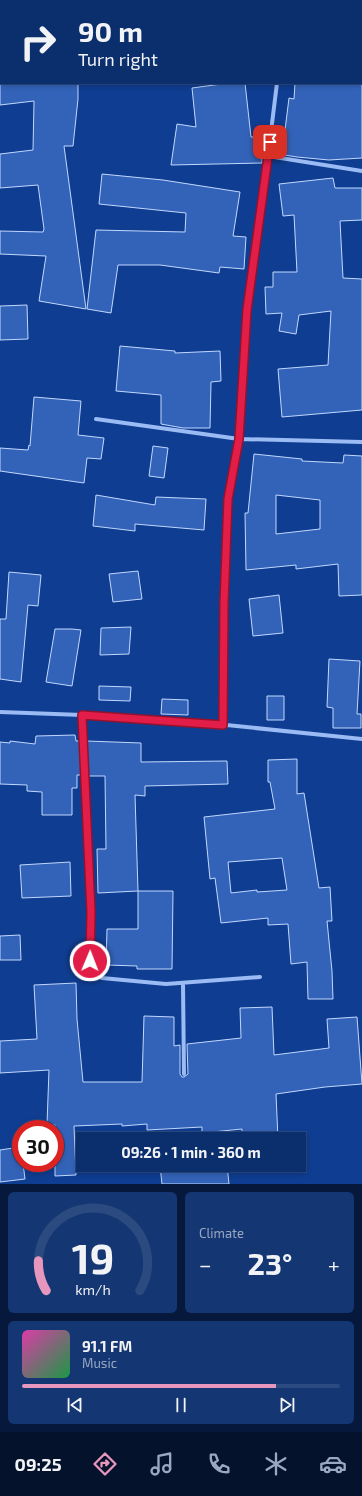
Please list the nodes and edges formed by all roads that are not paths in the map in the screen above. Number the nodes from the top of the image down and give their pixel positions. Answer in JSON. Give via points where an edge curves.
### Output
{"nodes":[{"id":1,"x":277,"y":84,"type":"edge"},
{"id":2,"x":268,"y":156,"type":"junction"},
{"id":3,"x":362,"y":171,"type":"edge"},
{"id":4,"x":96,"y":419,"type":"dead end"},
{"id":5,"x":239,"y":439,"type":"junction"},
{"id":6,"x":362,"y":442,"type":"edge"},
{"id":7,"x":0,"y":712,"type":"edge"},
{"id":8,"x":82,"y":715,"type":"junction"},
{"id":9,"x":223,"y":725,"type":"junction"},
{"id":10,"x":362,"y":739,"type":"edge"},
{"id":11,"x":260,"y":977,"type":"dead end"},
{"id":12,"x":183,"y":983,"type":"junction"},
{"id":13,"x":184,"y":1074,"type":"dead end"}],
"edges":[{"from":1,"to":2,"type":"street"},
{"from":2,"to":3,"type":"street"},
{"from":2,"to":5,"type":"street","via":[[247,310]]},
{"from":4,"to":5,"type":"street"},
{"from":5,"to":6,"type":"street"},
{"from":5,"to":9,"type":"street","via":[[228,499]]},
{"from":7,"to":8,"type":"street"},
{"from":8,"to":9,"type":"street"},
{"from":8,"to":12,"type":"street","via":[[92,972],[102,978],[166,984]]},
{"from":9,"to":10,"type":"street"},
{"from":11,"to":12,"type":"street"},
{"from":12,"to":13,"type":"street"}]}
